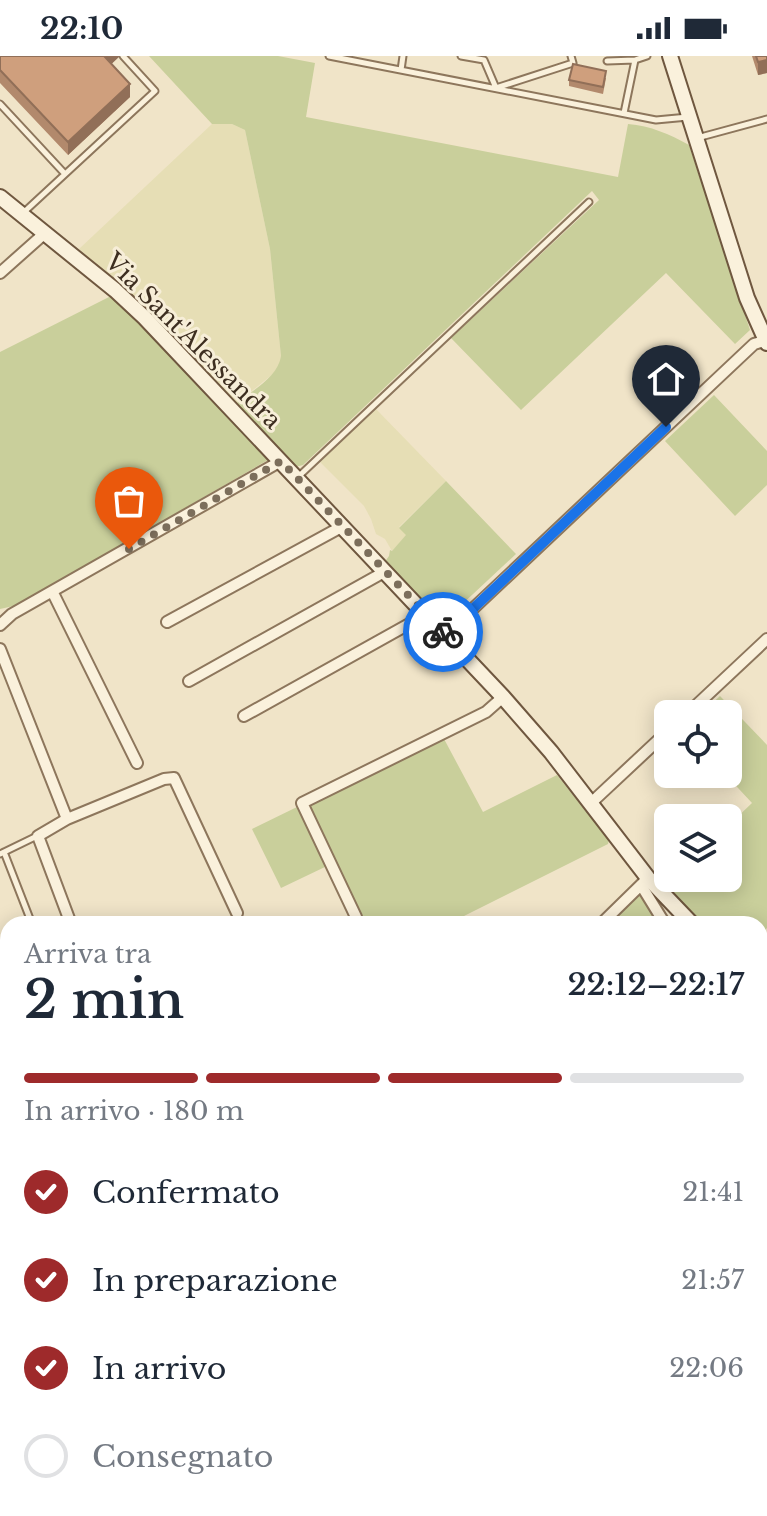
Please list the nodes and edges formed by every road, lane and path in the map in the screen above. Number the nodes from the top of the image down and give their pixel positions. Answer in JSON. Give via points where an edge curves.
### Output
{"nodes":[{"id":1,"x":123,"y":56,"type":"edge"},
{"id":2,"x":329,"y":56,"type":"edge"},
{"id":3,"x":403,"y":56,"type":"edge"},
{"id":4,"x":461,"y":56,"type":"edge"},
{"id":5,"x":571,"y":56,"type":"edge"},
{"id":6,"x":647,"y":56,"type":"edge"},
{"id":7,"x":670,"y":56,"type":"edge"},
{"id":8,"x":486,"y":58,"type":"edge"},
{"id":9,"x":635,"y":60,"type":"junction"},
{"id":10,"x":607,"y":61,"type":"dead end"},
{"id":11,"x":401,"y":70,"type":"junction"},
{"id":12,"x":496,"y":88,"type":"junction"},
{"id":13,"x":0,"y":104,"type":"edge"},
{"id":14,"x":624,"y":113,"type":"junction"},
{"id":15,"x":689,"y":116,"type":"junction"},
{"id":16,"x":767,"y":119,"type":"edge"},
{"id":17,"x":696,"y":138,"type":"junction"},
{"id":18,"x":65,"y":174,"type":"junction"},
{"id":19,"x":0,"y":197,"type":"edge"},
{"id":20,"x":589,"y":202,"type":"dead end"},
{"id":21,"x":22,"y":214,"type":"junction"},
{"id":22,"x":45,"y":233,"type":"junction"},
{"id":23,"x":0,"y":273,"type":"edge"},
{"id":24,"x":767,"y":341,"type":"edge"},
{"id":25,"x":281,"y":461,"type":"junction"},
{"id":26,"x":298,"y":478,"type":"junction"},
{"id":27,"x":343,"y":526,"type":"junction"},
{"id":28,"x":386,"y":571,"type":"junction"},
{"id":29,"x":53,"y":593,"type":"junction"},
{"id":30,"x":12,"y":614,"type":"junction"},
{"id":31,"x":427,"y":614,"type":"junction"},
{"id":32,"x":0,"y":616,"type":"edge"},
{"id":33,"x":167,"y":622,"type":"dead end"},
{"id":34,"x":0,"y":625,"type":"edge"},
{"id":35,"x":446,"y":634,"type":"junction"},
{"id":36,"x":767,"y":639,"type":"edge"},
{"id":37,"x":0,"y":649,"type":"edge"},
{"id":38,"x":189,"y":681,"type":"dead end"},
{"id":39,"x":503,"y":697,"type":"junction"},
{"id":40,"x":702,"y":700,"type":"edge"},
{"id":41,"x":244,"y":716,"type":"dead end"},
{"id":42,"x":654,"y":744,"type":"edge"},
{"id":43,"x":137,"y":763,"type":"dead end"},
{"id":44,"x":591,"y":803,"type":"junction"},
{"id":45,"x":67,"y":819,"type":"junction"},
{"id":46,"x":38,"y":836,"type":"junction"},
{"id":47,"x":2,"y":853,"type":"edge"},
{"id":48,"x":645,"y":881,"type":"junction"},
{"id":49,"x":237,"y":913,"type":"dead end"},
{"id":50,"x":29,"y":916,"type":"edge"},
{"id":51,"x":68,"y":916,"type":"edge"},
{"id":52,"x":356,"y":916,"type":"edge"},
{"id":53,"x":609,"y":916,"type":"edge"},
{"id":54,"x":661,"y":916,"type":"edge"},
{"id":55,"x":683,"y":916,"type":"edge"}],
"edges":[{"from":1,"to":18,"type":"lane","via":[[155,91]]},
{"from":2,"to":11,"type":"lane"},
{"from":3,"to":11,"type":"lane"},
{"from":4,"to":8,"type":"lane"},
{"from":5,"to":12,"type":"lane","via":[[573,63]]},
{"from":6,"to":9,"type":"lane"},
{"from":7,"to":15,"type":"street"},
{"from":8,"to":12,"type":"lane"},
{"from":9,"to":10,"type":"lane"},
{"from":9,"to":14,"type":"lane"},
{"from":11,"to":12,"type":"lane"},
{"from":12,"to":14,"type":"lane"},
{"from":13,"to":18,"type":"lane"},
{"from":14,"to":15,"type":"lane","via":[[656,120]]},
{"from":15,"to":17,"type":"street"},
{"from":16,"to":17,"type":"lane"},
{"from":17,"to":24,"type":"street","via":[[747,298]]},
{"from":18,"to":21,"type":"lane"},
{"from":19,"to":21,"type":"street","name":"Via Sant'Alessandra"},
{"from":20,"to":26,"type":"lane"},
{"from":21,"to":22,"type":"street","name":"Via Sant'Alessandra"},
{"from":22,"to":23,"type":"street"},
{"from":22,"to":25,"type":"street","name":"Via Sant'Alessandra","via":[[145,318]]},
{"from":24,"to":35,"type":"street","via":[[754,344]]},
{"from":25,"to":26,"type":"street","name":"Via Sant'Alessandra"},
{"from":25,"to":29,"type":"street"},
{"from":26,"to":27,"type":"street","name":"Via Sant'Alessandra"},
{"from":27,"to":28,"type":"street","name":"Via Sant'Alessandra"},
{"from":27,"to":33,"type":"street"},
{"from":28,"to":31,"type":"street","name":"Via Sant'Alessandra"},
{"from":28,"to":38,"type":"street"},
{"from":29,"to":30,"type":"street"},
{"from":29,"to":43,"type":"street"},
{"from":30,"to":32,"type":"street"},
{"from":30,"to":34,"type":"street"},
{"from":31,"to":35,"type":"street","name":"Via Sant'Alessandra"},
{"from":31,"to":41,"type":"street"},
{"from":35,"to":39,"type":"street","name":"Via Sant'Alessandra"},
{"from":36,"to":40,"type":"street"},
{"from":37,"to":45,"type":"street"},
{"from":39,"to":44,"type":"street","name":"Via Sant'Alessandra"},
{"from":39,"to":52,"type":"street","via":[[486,712],[302,803]]},
{"from":42,"to":44,"type":"street"},
{"from":44,"to":48,"type":"street","name":"Via Sant'Alessandra"},
{"from":45,"to":46,"type":"street"},
{"from":45,"to":49,"type":"street","via":[[174,778]]},
{"from":46,"to":47,"type":"lane"},
{"from":46,"to":51,"type":"street"},
{"from":47,"to":50,"type":"lane"},
{"from":48,"to":53,"type":"street"},
{"from":48,"to":54,"type":"street"},
{"from":48,"to":55,"type":"street","name":"Via Sant'Alessandra"}]}
